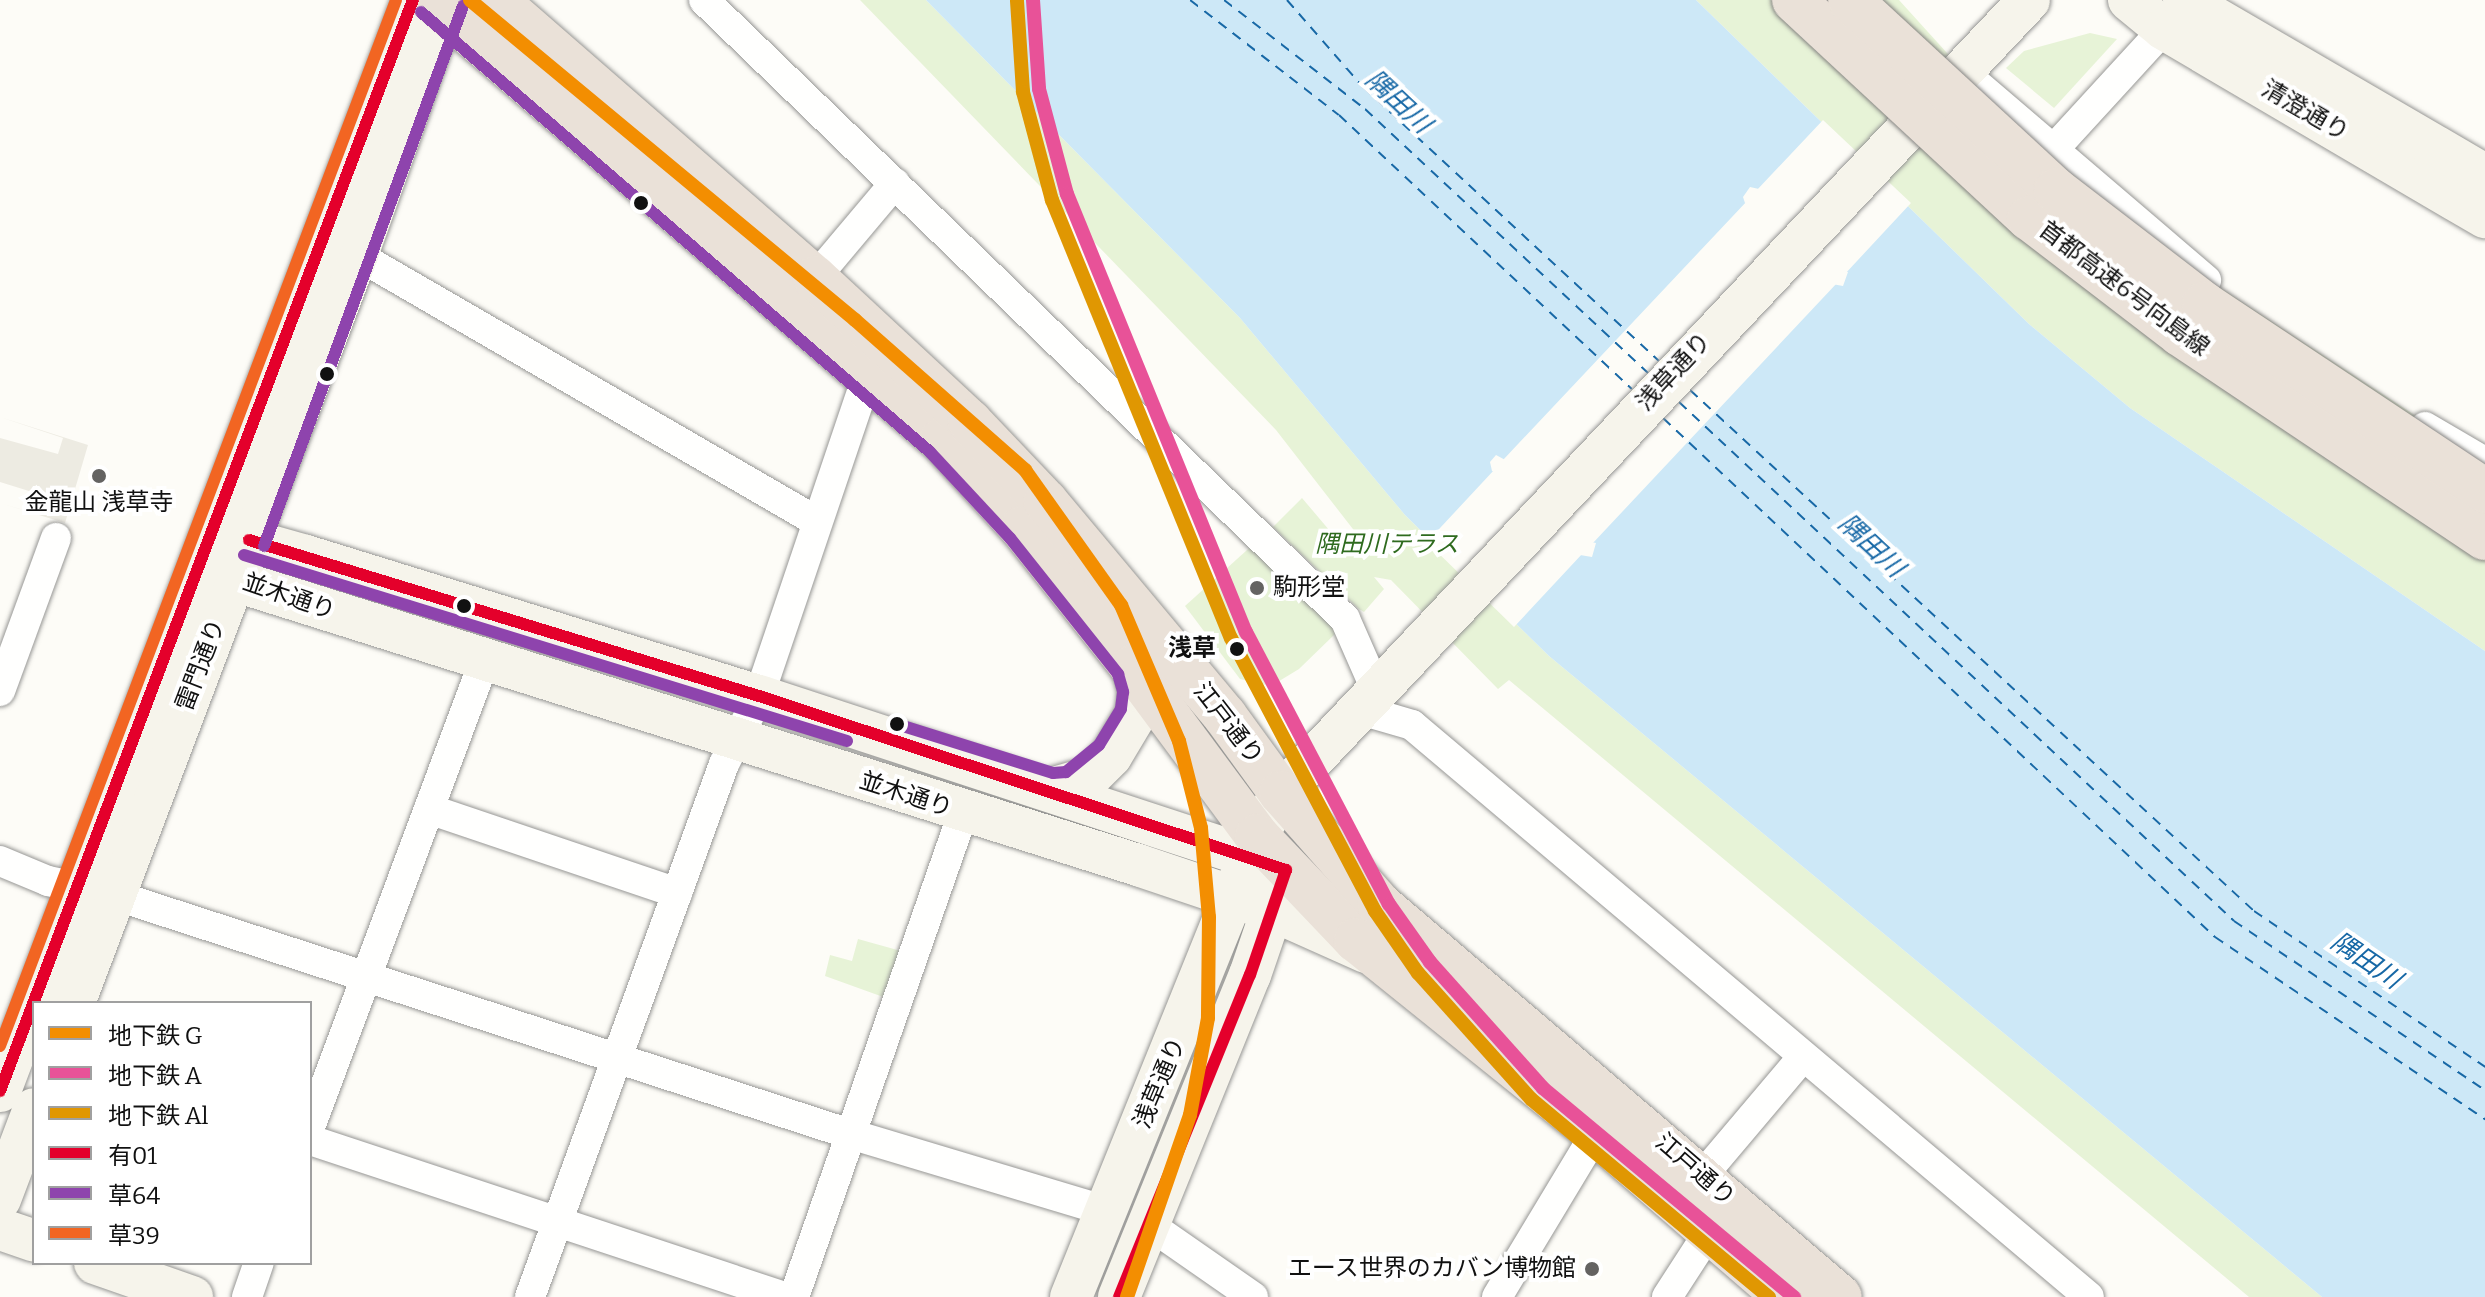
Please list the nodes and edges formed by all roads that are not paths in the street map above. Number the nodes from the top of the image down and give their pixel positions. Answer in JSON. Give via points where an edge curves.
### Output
{"nodes":[{"id":1,"x":496,"y":0,"type":"edge"},
{"id":2,"x":704,"y":0,"type":"edge"},
{"id":3,"x":1794,"y":0,"type":"edge"},
{"id":4,"x":1850,"y":0,"type":"edge"},
{"id":5,"x":2029,"y":0,"type":"edge"},
{"id":6,"x":2129,"y":0,"type":"edge"},
{"id":7,"x":434,"y":3,"type":"edge"},
{"id":8,"x":2174,"y":14,"type":"edge"},
{"id":9,"x":1953,"y":76,"type":"junction"},
{"id":10,"x":2053,"y":150,"type":"junction"},
{"id":11,"x":2481,"y":164,"type":"edge"},
{"id":12,"x":895,"y":183,"type":"junction"},
{"id":13,"x":2485,"y":217,"type":"edge"},
{"id":14,"x":357,"y":255,"type":"junction"},
{"id":15,"x":815,"y":278,"type":"junction"},
{"id":16,"x":2204,"y":278,"type":"junction"},
{"id":17,"x":875,"y":355,"type":"junction"},
{"id":18,"x":2485,"y":462,"type":"edge"},
{"id":19,"x":2485,"y":491,"type":"edge"},
{"id":20,"x":816,"y":521,"type":"junction"},
{"id":21,"x":56,"y":538,"type":"dead end"},
{"id":22,"x":2485,"y":538,"type":"edge"},
{"id":23,"x":249,"y":540,"type":"junction"},
{"id":24,"x":208,"y":542,"type":"junction"},
{"id":25,"x":2485,"y":561,"type":"edge"},
{"id":26,"x":233,"y":580,"type":"junction"},
{"id":27,"x":484,"y":661,"type":"junction"},
{"id":28,"x":1132,"y":667,"type":"junction"},
{"id":29,"x":0,"y":691,"type":"edge"},
{"id":30,"x":759,"y":696,"type":"junction"},
{"id":31,"x":1369,"y":701,"type":"junction"},
{"id":32,"x":735,"y":739,"type":"junction"},
{"id":33,"x":1070,"y":796,"type":"junction"},
{"id":34,"x":1293,"y":806,"type":"junction"},
{"id":35,"x":429,"y":809,"type":"junction"},
{"id":36,"x":963,"y":813,"type":"junction"},
{"id":37,"x":1078,"y":847,"type":"junction"},
{"id":38,"x":0,"y":861,"type":"edge"},
{"id":39,"x":1260,"y":874,"type":"junction"},
{"id":40,"x":96,"y":892,"type":"junction"},
{"id":41,"x":677,"y":893,"type":"junction"},
{"id":42,"x":1380,"y":905,"type":"junction"},
{"id":43,"x":367,"y":975,"type":"junction"},
{"id":44,"x":43,"y":1001,"type":"edge"},
{"id":45,"x":74,"y":1001,"type":"edge"},
{"id":46,"x":32,"y":1025,"type":"edge"},
{"id":47,"x":619,"y":1058,"type":"junction"},
{"id":48,"x":1802,"y":1058,"type":"junction"},
{"id":49,"x":0,"y":1091,"type":"edge"},
{"id":50,"x":32,"y":1114,"type":"edge"},
{"id":51,"x":312,"y":1122,"type":"edge"},
{"id":52,"x":1596,"y":1133,"type":"junction"},
{"id":53,"x":850,"y":1134,"type":"junction"},
{"id":54,"x":312,"y":1141,"type":"edge"},
{"id":55,"x":1703,"y":1175,"type":"junction"},
{"id":56,"x":0,"y":1199,"type":"edge"},
{"id":57,"x":1107,"y":1211,"type":"junction"},
{"id":58,"x":558,"y":1223,"type":"junction"},
{"id":59,"x":1148,"y":1224,"type":"junction"},
{"id":60,"x":0,"y":1229,"type":"edge"},
{"id":61,"x":1711,"y":1229,"type":"junction"},
{"id":62,"x":32,"y":1240,"type":"edge"},
{"id":63,"x":101,"y":1265,"type":"edge"},
{"id":64,"x":258,"y":1265,"type":"edge"},
{"id":65,"x":192,"y":1297,"type":"edge"},
{"id":66,"x":247,"y":1297,"type":"edge"},
{"id":67,"x":530,"y":1297,"type":"edge"},
{"id":68,"x":784,"y":1297,"type":"edge"},
{"id":69,"x":794,"y":1297,"type":"edge"},
{"id":70,"x":1071,"y":1297,"type":"edge"},
{"id":71,"x":1119,"y":1297,"type":"edge"},
{"id":72,"x":1253,"y":1297,"type":"edge"},
{"id":73,"x":1497,"y":1297,"type":"edge"},
{"id":74,"x":1667,"y":1297,"type":"edge"},
{"id":75,"x":1785,"y":1297,"type":"edge"},
{"id":76,"x":1840,"y":1297,"type":"edge"},
{"id":77,"x":2089,"y":1297,"type":"edge"}],
"edges":[{"from":1,"to":15,"type":"highway","name":"江戸通り"},
{"from":2,"to":12,"type":"street"},
{"from":3,"to":22,"type":"highway","name":"首都高速6号向島線","bridge":true,"via":[[2029,218],[2180,334]]},
{"from":4,"to":19,"type":"highway","name":"首都高速6号向島線","bridge":true,"via":[[2056,190],[2204,304]]},
{"from":5,"to":9,"type":"street","name":"浅草通り"},
{"from":6,"to":8,"type":"street","name":"清澄通り"},
{"from":7,"to":14,"type":"street","name":"雷門通り"},
{"from":7,"to":17,"type":"highway","name":"江戸通り"},
{"from":7,"to":24,"type":"street","name":"雷門通り"},
{"from":8,"to":10,"type":"street"},
{"from":8,"to":11,"type":"street","name":"清澄通り"},
{"from":8,"to":13,"type":"street","name":"清澄通り"},
{"from":9,"to":10,"type":"street"},
{"from":9,"to":31,"type":"street","name":"浅草通り","bridge":true},
{"from":10,"to":16,"type":"street"},
{"from":12,"to":15,"type":"street"},
{"from":12,"to":31,"type":"street","via":[[1345,619]]},
{"from":14,"to":20,"type":"street"},
{"from":14,"to":23,"type":"street","name":"雷門通り"},
{"from":15,"to":17,"type":"highway","name":"江戸通り"},
{"from":16,"to":18,"type":"street","via":[[2317,363]]},
{"from":16,"to":25,"type":"highway","via":[[2348,458]]},
{"from":17,"to":20,"type":"street"},
{"from":17,"to":28,"type":"highway","name":"江戸通り"},
{"from":17,"to":34,"type":"highway","name":"江戸通り","via":[[1046,502]]},
{"from":20,"to":30,"type":"street"},
{"from":21,"to":29,"type":"street"},
{"from":23,"to":24,"type":"street","name":"並木通り"},
{"from":23,"to":26,"type":"street","name":"雷門通り"},
{"from":23,"to":30,"type":"street","name":"並木通り"},
{"from":24,"to":26,"type":"street","name":"並木通り"},
{"from":24,"to":40,"type":"street","name":"雷門通り"},
{"from":26,"to":27,"type":"street","name":"並木通り"},
{"from":26,"to":40,"type":"street","name":"雷門通り"},
{"from":27,"to":32,"type":"street","name":"並木通り"},
{"from":27,"to":35,"type":"street"},
{"from":28,"to":33,"type":"street","via":[[1139,691],[1136,714],[1111,756],[1072,787]]},
{"from":28,"to":39,"type":"highway","name":"江戸通り"},
{"from":30,"to":32,"type":"street"},
{"from":30,"to":33,"type":"street","name":"並木通り"},
{"from":31,"to":34,"type":"street","name":"浅草通り","via":[[1325,750]]},
{"from":31,"to":48,"type":"street","via":[[1412,725]]},
{"from":32,"to":36,"type":"street","name":"並木通り"},
{"from":32,"to":41,"type":"street"},
{"from":33,"to":37,"type":"street","via":[[1102,814],[1104,832]]},
{"from":33,"to":39,"type":"street","name":"並木通り"},
{"from":34,"to":39,"type":"street","name":"浅草通り"},
{"from":34,"to":42,"type":"highway","name":"江戸通り"},
{"from":35,"to":41,"type":"street"},
{"from":35,"to":43,"type":"street"},
{"from":36,"to":37,"type":"street","name":"並木通り"},
{"from":36,"to":53,"type":"street"},
{"from":37,"to":39,"type":"street","name":"並木通り"},
{"from":38,"to":40,"type":"street"},
{"from":39,"to":42,"type":"highway"},
{"from":39,"to":52,"type":"highway","name":"江戸通り","via":[[1380,959]]},
{"from":39,"to":57,"type":"street","name":"浅草通り"},
{"from":39,"to":59,"type":"street","name":"浅草通り"},
{"from":40,"to":43,"type":"street"},
{"from":40,"to":44,"type":"street","name":"雷門通り"},
{"from":40,"to":45,"type":"street","name":"雷門通り"},
{"from":41,"to":47,"type":"street"},
{"from":42,"to":55,"type":"highway","name":"江戸通り"},
{"from":43,"to":47,"type":"street"},
{"from":43,"to":51,"type":"street"},
{"from":46,"to":49,"type":"street","name":"雷門通り"},
{"from":47,"to":53,"type":"street"},
{"from":47,"to":58,"type":"street"},
{"from":48,"to":55,"type":"street"},
{"from":48,"to":77,"type":"street"},
{"from":50,"to":56,"type":"street"},
{"from":52,"to":61,"type":"highway","name":"江戸通り"},
{"from":52,"to":73,"type":"street"},
{"from":53,"to":57,"type":"street"},
{"from":53,"to":69,"type":"street"},
{"from":54,"to":58,"type":"street"},
{"from":55,"to":76,"type":"highway","name":"江戸通り"},
{"from":57,"to":70,"type":"street","name":"浅草通り"},
{"from":58,"to":67,"type":"street"},
{"from":58,"to":68,"type":"street"},
{"from":59,"to":71,"type":"street","name":"浅草通り"},
{"from":59,"to":72,"type":"street"},
{"from":60,"to":62,"type":"street"},
{"from":61,"to":74,"type":"street"},
{"from":61,"to":75,"type":"highway","name":"江戸通り"},
{"from":63,"to":65,"type":"street"},
{"from":64,"to":66,"type":"street"}]}
